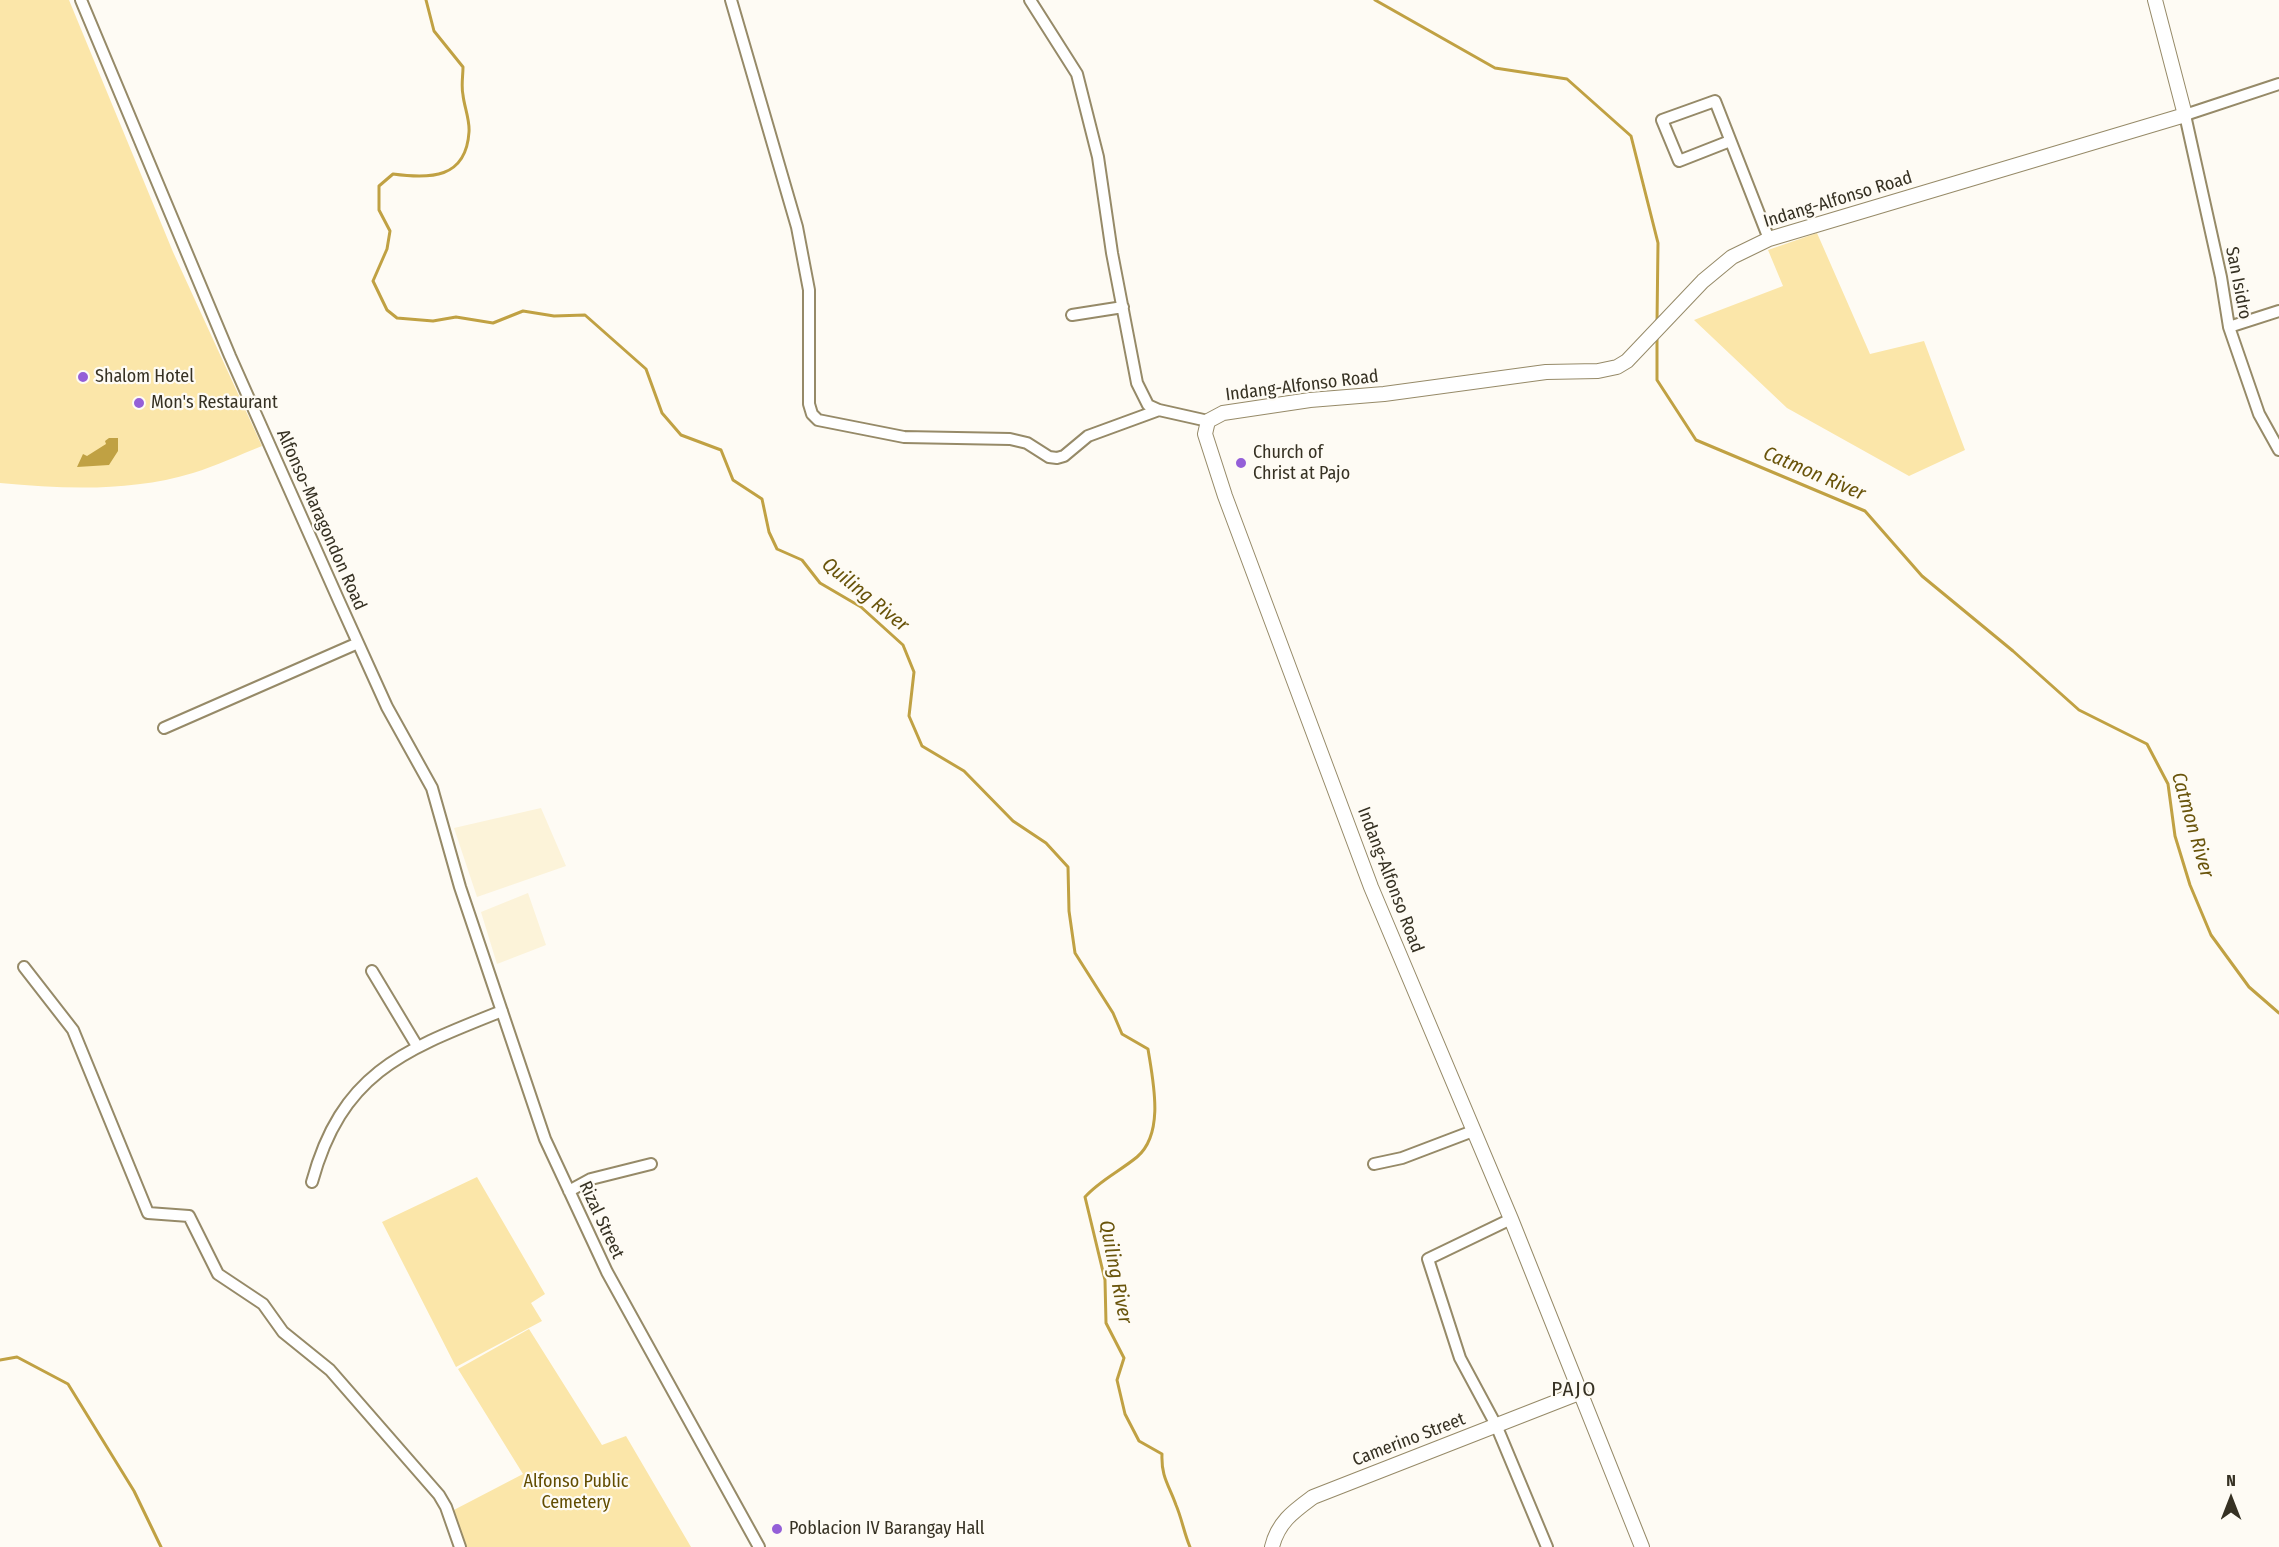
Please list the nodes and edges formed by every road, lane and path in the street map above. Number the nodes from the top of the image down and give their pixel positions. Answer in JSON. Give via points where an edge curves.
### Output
{"nodes":[{"id":1,"x":81,"y":0,"type":"edge"},
{"id":2,"x":731,"y":0,"type":"edge"},
{"id":3,"x":1030,"y":0,"type":"edge"},
{"id":4,"x":2155,"y":0,"type":"edge"},
{"id":5,"x":2279,"y":84,"type":"edge"},
{"id":6,"x":2185,"y":115,"type":"junction"},
{"id":7,"x":1730,"y":141,"type":"junction"},
{"id":8,"x":1768,"y":238,"type":"junction"},
{"id":9,"x":1123,"y":307,"type":"junction"},
{"id":10,"x":2279,"y":311,"type":"edge"},
{"id":11,"x":1072,"y":315,"type":"dead end"},
{"id":12,"x":2229,"y":327,"type":"junction"},
{"id":13,"x":1159,"y":410,"type":"junction"},
{"id":14,"x":1208,"y":421,"type":"junction"},
{"id":15,"x":2279,"y":450,"type":"edge"},
{"id":16,"x":358,"y":643,"type":"junction"},
{"id":17,"x":164,"y":728,"type":"dead end"},
{"id":18,"x":460,"y":887,"type":"joint"},
{"id":19,"x":24,"y":967,"type":"dead end"},
{"id":20,"x":372,"y":971,"type":"dead end"},
{"id":21,"x":502,"y":1011,"type":"junction"},
{"id":22,"x":417,"y":1046,"type":"junction"},
{"id":23,"x":1473,"y":1131,"type":"junction"},
{"id":24,"x":651,"y":1164,"type":"dead end"},
{"id":25,"x":1374,"y":1164,"type":"dead end"},
{"id":26,"x":312,"y":1182,"type":"dead end"},
{"id":27,"x":569,"y":1191,"type":"junction"},
{"id":28,"x":1511,"y":1219,"type":"junction"},
{"id":29,"x":1580,"y":1393,"type":"junction"},
{"id":30,"x":1496,"y":1425,"type":"junction"},
{"id":31,"x":460,"y":1547,"type":"edge"},
{"id":32,"x":759,"y":1547,"type":"edge"},
{"id":33,"x":1272,"y":1547,"type":"edge"},
{"id":34,"x":1546,"y":1547,"type":"edge"},
{"id":35,"x":1642,"y":1547,"type":"edge"}],
"edges":[{"from":1,"to":16,"type":"street","name":"Alfonso-Maragondon Road","via":[[225,345]]},
{"from":2,"to":13,"type":"street","via":[[797,227],[809,291],[809,404],[818,420],[904,437],[1010,439],[1057,458],[1088,436]]},
{"from":3,"to":9,"type":"street","via":[[1077,74],[1098,157]]},
{"from":4,"to":6,"type":"main road"},
{"from":5,"to":6,"type":"street"},
{"from":6,"to":8,"type":"main road","name":"Indang-Alfonso Road"},
{"from":6,"to":12,"type":"street","name":"San Isidro","via":[[2222,277]]},
{"from":7,"to":7,"type":"street","via":[[1679,161],[1662,120],[1715,101]]},
{"from":7,"to":8,"type":"street"},
{"from":8,"to":14,"type":"main road","name":"Indang-Alfonso Road","via":[[1732,257],[1703,281],[1617,367],[1310,400],[1222,413]]},
{"from":9,"to":11,"type":"street"},
{"from":9,"to":13,"type":"street","via":[[1137,382],[1148,405]]},
{"from":10,"to":12,"type":"street"},
{"from":12,"to":15,"type":"street","name":"San Isidro","via":[[2259,414]]},
{"from":13,"to":14,"type":"street"},
{"from":14,"to":23,"type":"main road","name":"Indang-Alfonso Road","via":[[1205,434],[1226,496],[1371,887]]},
{"from":16,"to":17,"type":"street"},
{"from":16,"to":18,"type":"street","name":"Alfonso-Maragondon Road","via":[[387,707],[432,788]]},
{"from":18,"to":21,"type":"street","name":"Rizal Street"},
{"from":19,"to":31,"type":"street","via":[[73,1030],[148,1213],[189,1216],[218,1274],[263,1304],[283,1332],[330,1370],[439,1495]]},
{"from":20,"to":22,"type":"street"},
{"from":21,"to":22,"type":"street"},
{"from":21,"to":27,"type":"street","name":"Rizal Street","via":[[544,1139]]},
{"from":22,"to":26,"type":"street","via":[[359,1087],[322,1146]]},
{"from":23,"to":25,"type":"street","via":[[1402,1158]]},
{"from":23,"to":28,"type":"main road","name":"Indang-Alfonso Road"},
{"from":24,"to":27,"type":"street","via":[[591,1179]]},
{"from":27,"to":32,"type":"street","name":"Rizal Street","via":[[607,1272]]},
{"from":28,"to":29,"type":"main road","name":"Indang-Alfonso Road"},
{"from":28,"to":30,"type":"street","via":[[1428,1259],[1460,1358]]},
{"from":29,"to":30,"type":"main road","name":"Camerino Street"},
{"from":29,"to":35,"type":"main road","name":"Indang-Alfonso Road"},
{"from":30,"to":33,"type":"main road","name":"Camerino Street","via":[[1313,1497],[1286,1517]]},
{"from":30,"to":34,"type":"street"}]}
